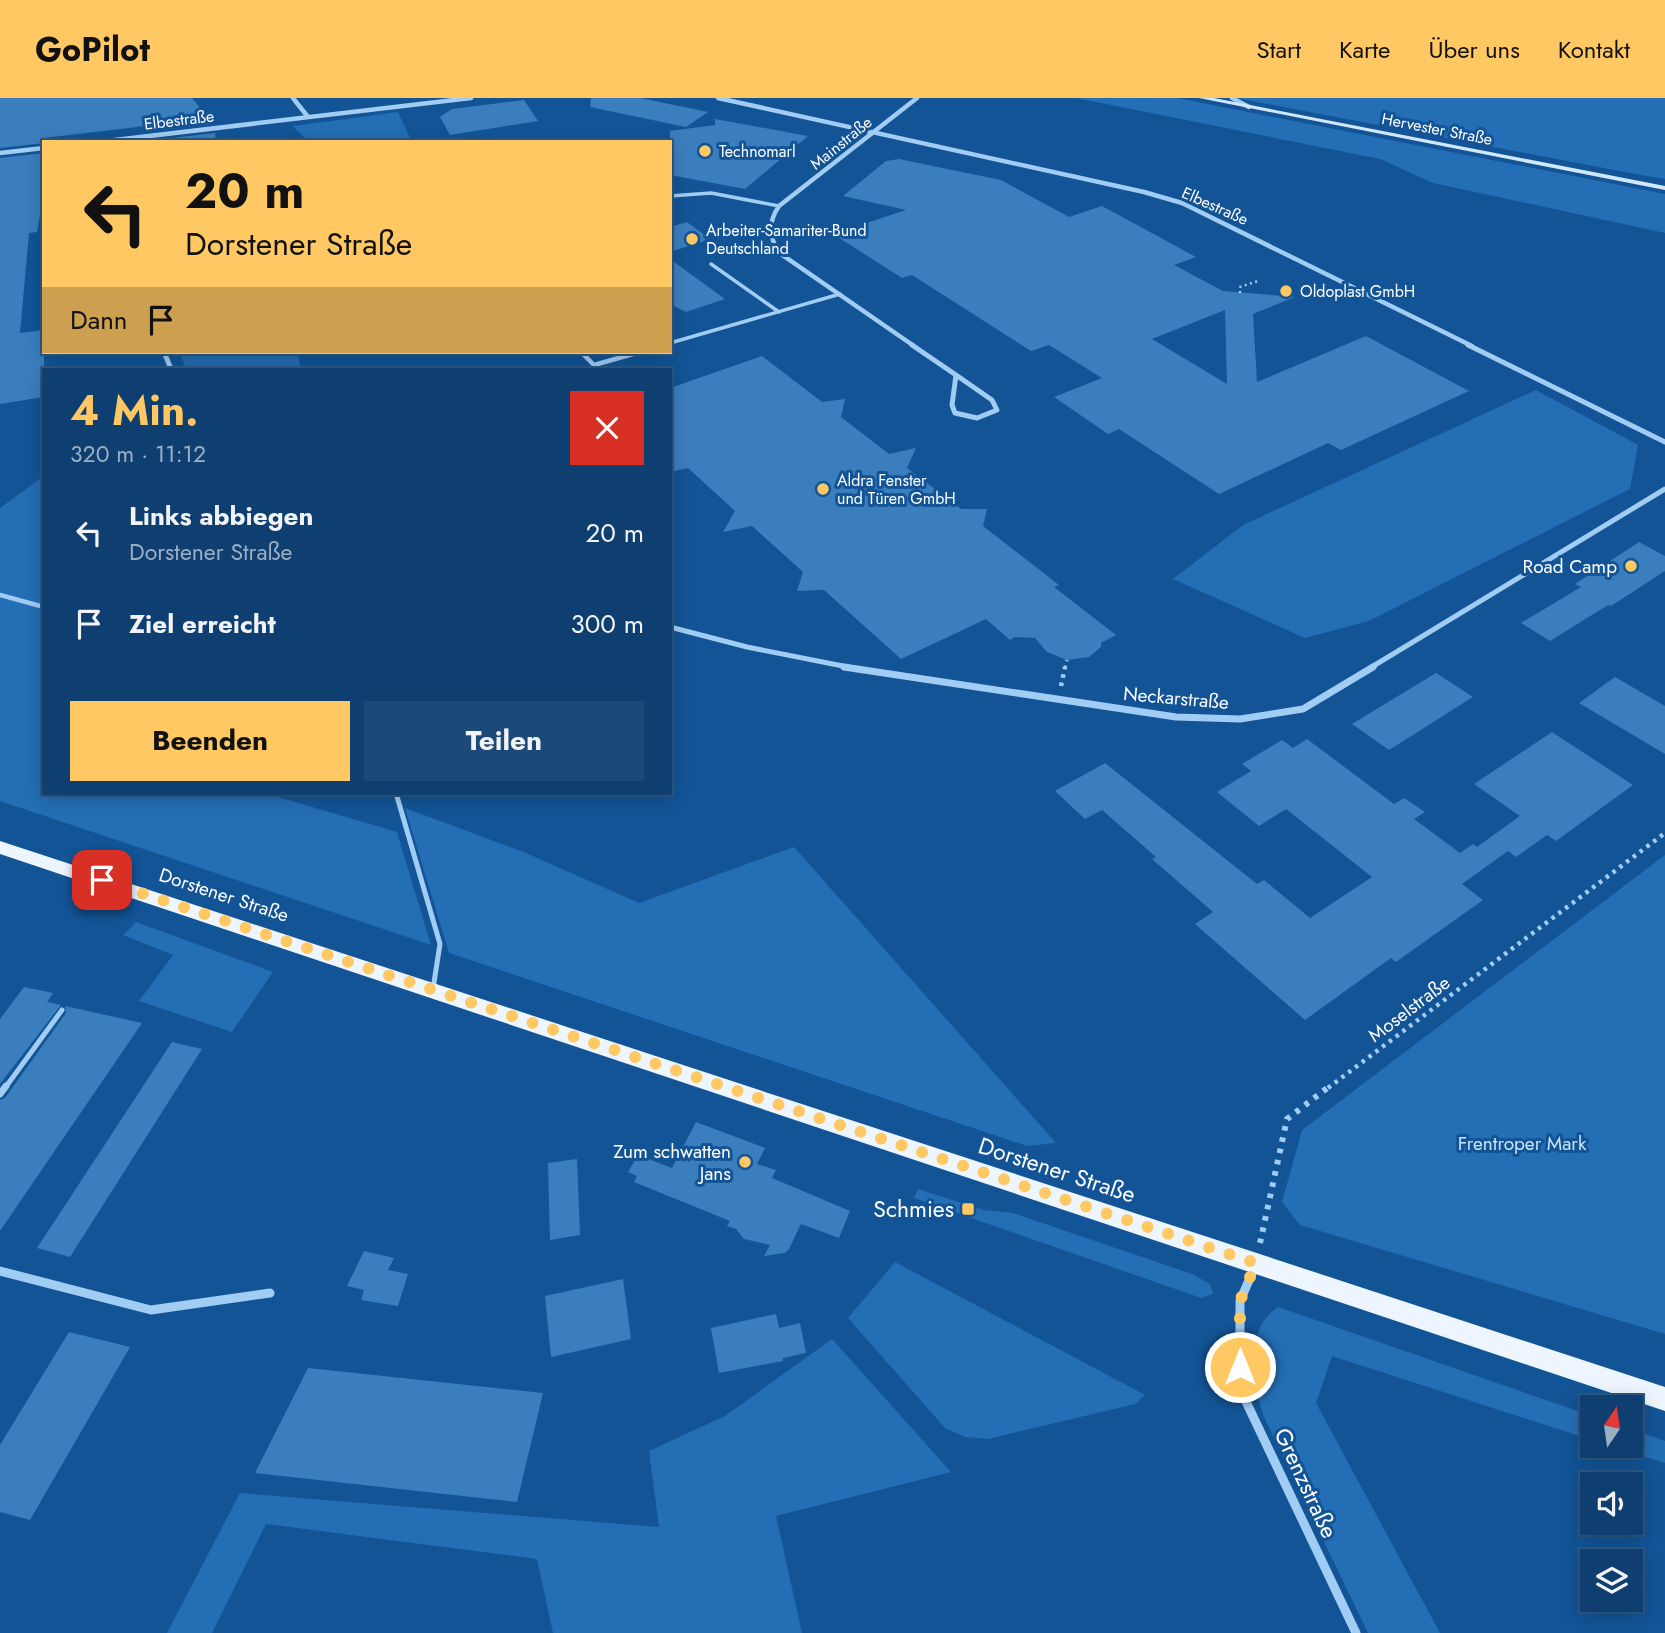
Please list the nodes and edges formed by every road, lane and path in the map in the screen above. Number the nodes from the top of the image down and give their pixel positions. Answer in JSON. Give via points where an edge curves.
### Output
{"nodes":[{"id":1,"x":293,"y":98,"type":"edge"},
{"id":2,"x":471,"y":98,"type":"edge"},
{"id":3,"x":718,"y":98,"type":"edge"},
{"id":4,"x":917,"y":98,"type":"edge"},
{"id":5,"x":1203,"y":98,"type":"edge"},
{"id":6,"x":1232,"y":98,"type":"edge"},
{"id":7,"x":1250,"y":107,"type":"junction"},
{"id":8,"x":308,"y":117,"type":"junction"},
{"id":9,"x":875,"y":132,"type":"junction"},
{"id":10,"x":126,"y":140,"type":"edge"},
{"id":11,"x":42,"y":148,"type":"edge"},
{"id":12,"x":0,"y":153,"type":"edge"},
{"id":13,"x":1665,"y":188,"type":"edge"},
{"id":14,"x":672,"y":196,"type":"edge"},
{"id":15,"x":779,"y":206,"type":"junction"},
{"id":16,"x":711,"y":264,"type":"dead end"},
{"id":17,"x":1258,"y":281,"type":"dead end"},
{"id":18,"x":1240,"y":293,"type":"dead end"},
{"id":19,"x":840,"y":295,"type":"junction"},
{"id":20,"x":779,"y":312,"type":"junction"},
{"id":21,"x":672,"y":342,"type":"edge"},
{"id":22,"x":583,"y":354,"type":"edge"},
{"id":23,"x":633,"y":354,"type":"edge"},
{"id":24,"x":956,"y":374,"type":"junction"},
{"id":25,"x":1665,"y":442,"type":"edge"},
{"id":26,"x":1665,"y":489,"type":"edge"},
{"id":27,"x":0,"y":595,"type":"edge"},
{"id":28,"x":42,"y":606,"type":"edge"},
{"id":29,"x":672,"y":628,"type":"edge"},
{"id":30,"x":1067,"y":660,"type":"dead end"},
{"id":31,"x":1058,"y":701,"type":"junction"},
{"id":32,"x":398,"y":795,"type":"edge"},
{"id":33,"x":1665,"y":833,"type":"edge"},
{"id":34,"x":0,"y":847,"type":"edge"},
{"id":35,"x":433,"y":989,"type":"junction"},
{"id":36,"x":62,"y":1010,"type":"dead end"},
{"id":37,"x":0,"y":1094,"type":"edge"},
{"id":38,"x":1256,"y":1263,"type":"junction"},
{"id":39,"x":0,"y":1271,"type":"edge"},
{"id":40,"x":270,"y":1293,"type":"dead end"},
{"id":41,"x":1665,"y":1399,"type":"edge"},
{"id":42,"x":1356,"y":1633,"type":"edge"}],
"edges":[{"from":1,"to":8,"type":"street"},
{"from":2,"to":8,"type":"street","name":"Elbestraße"},
{"from":3,"to":9,"type":"street","name":"Elbestraße"},
{"from":4,"to":9,"type":"street","name":"Mainstraße"},
{"from":5,"to":7,"type":"main road","name":"Hervester Straße"},
{"from":6,"to":7,"type":"street"},
{"from":7,"to":13,"type":"main road","name":"Hervester Straße"},
{"from":8,"to":10,"type":"street","name":"Elbestraße"},
{"from":9,"to":15,"type":"street","name":"Mainstraße"},
{"from":9,"to":25,"type":"street","name":"Elbestraße","via":[[1182,202]]},
{"from":11,"to":12,"type":"street"},
{"from":14,"to":15,"type":"lane","via":[[710,192]]},
{"from":15,"to":19,"type":"street","via":[[770,218],[769,237],[778,252]]},
{"from":16,"to":20,"type":"lane"},
{"from":17,"to":18,"type":"path","via":[[1240,287]]},
{"from":19,"to":20,"type":"lane"},
{"from":19,"to":24,"type":"street"},
{"from":20,"to":21,"type":"lane"},
{"from":22,"to":23,"type":"lane","via":[[594,365]]},
{"from":24,"to":24,"type":"street","via":[[992,400],[997,410],[980,419],[954,413]]},
{"from":26,"to":31,"type":"street","name":"Neckarstraße","via":[[1303,709],[1213,721]]},
{"from":27,"to":28,"type":"lane"},
{"from":29,"to":31,"type":"street","name":"Neckarstraße","via":[[870,672]]},
{"from":30,"to":31,"type":"path"},
{"from":32,"to":35,"type":"lane","via":[[440,944]]},
{"from":33,"to":38,"type":"path","name":"Moselstraße","via":[[1287,1119]]},
{"from":34,"to":35,"type":"main road","name":"Dorstener Straße"},
{"from":35,"to":38,"type":"main road","name":"Dorstener Straße"},
{"from":36,"to":37,"type":"lane"},
{"from":38,"to":41,"type":"main road","name":"Dorstener Straße"},
{"from":38,"to":42,"type":"street","name":"Grenzstraße","via":[[1240,1301],[1240,1389]]},
{"from":39,"to":40,"type":"street","via":[[151,1310]]}]}
